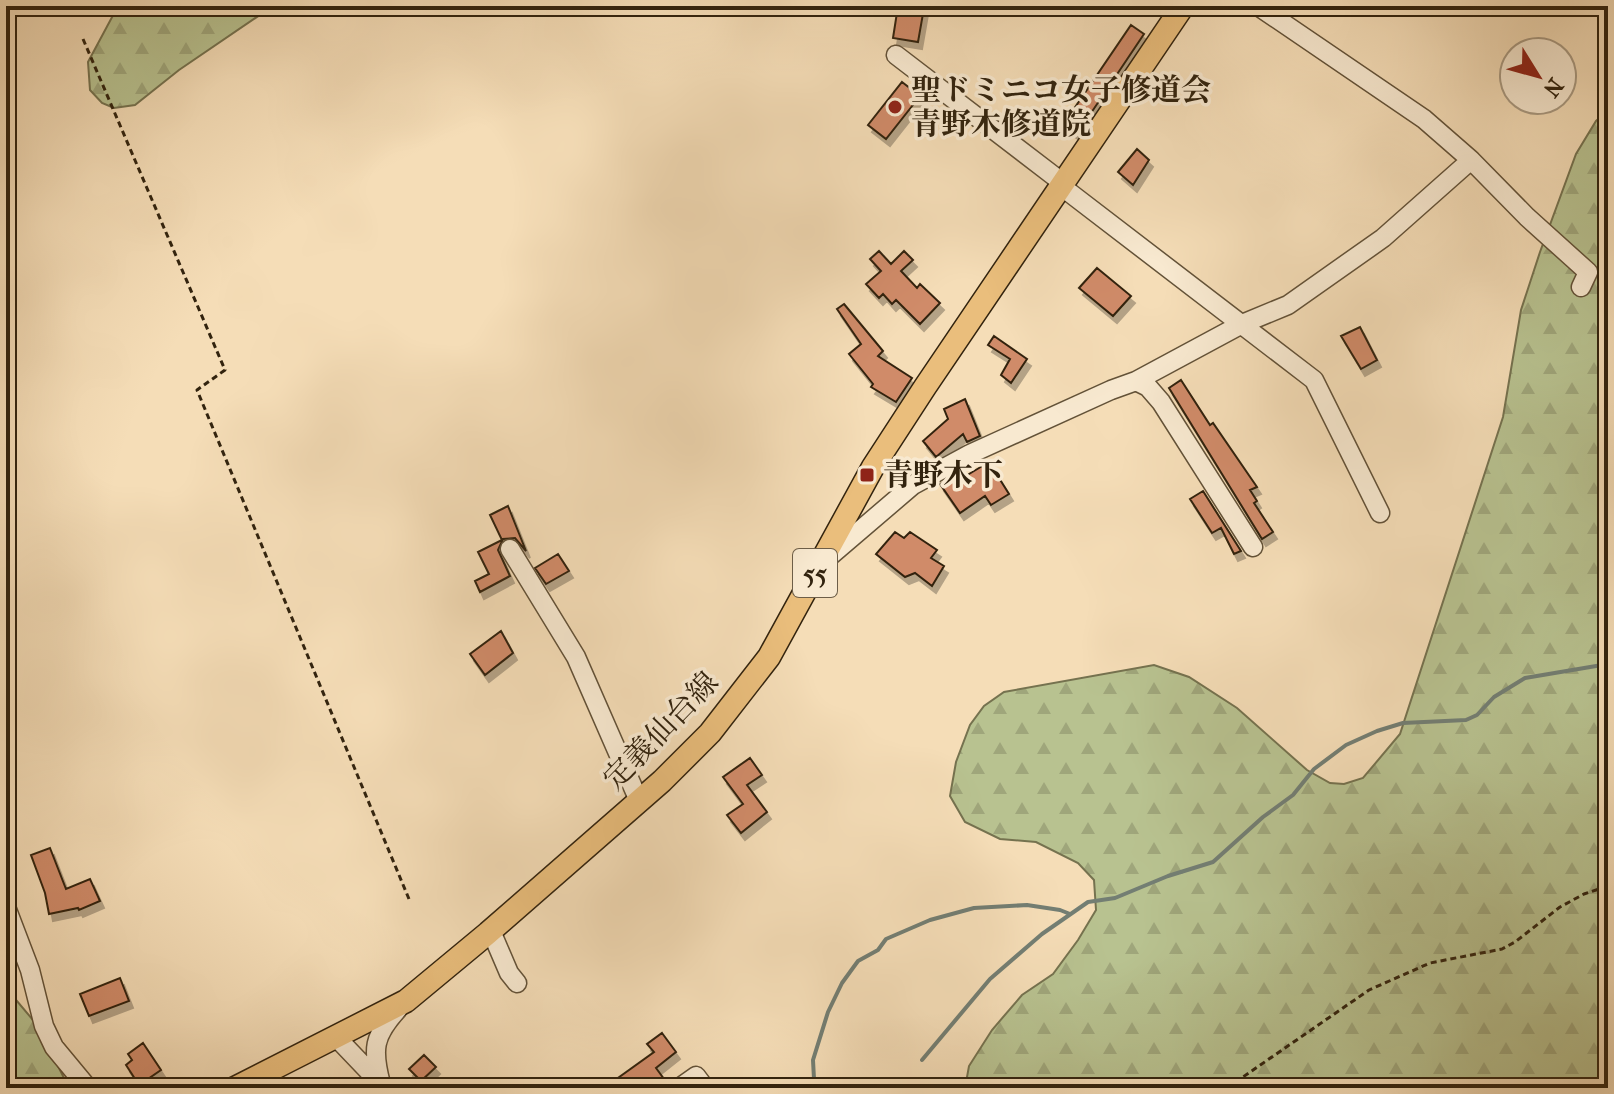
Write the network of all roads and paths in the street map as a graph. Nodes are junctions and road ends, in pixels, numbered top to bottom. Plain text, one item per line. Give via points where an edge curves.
1 (1183, 6) edge
2 (1258, 6) edge
3 (83, 39) dead end
4 (896, 55) dead end
5 (1471, 160) junction
6 (1062, 184) junction
7 (1581, 287) dead end
8 (1242, 324) junction
9 (1136, 381) junction
10 (1380, 513) dead end
11 (1253, 547) dead end
12 (510, 549) dead end
13 (819, 565) junction
14 (639, 801) junction
15 (1608, 886) edge
16 (409, 899) dead end
17 (6, 907) edge
18 (491, 931) junction
19 (517, 983) dead end
20 (406, 1001) junction
21 (337, 1038) junction
22 (383, 1086) edge
23 (88, 1088) edge
24 (235, 1088) edge
25 (679, 1088) edge
26 (705, 1088) edge
27 (1227, 1088) edge

1 - 6 main road, 定義仙台線 / 55
2 - 5 street via 1424,119
3 - 16 path via 225,370 197,390
4 - 6 street
5 - 7 street via 1588,272
5 - 8 street via 1371,246 1288,305
6 - 8 street
6 - 13 main road, 定義仙台線 / 55 via 882,453
8 - 9 street
8 - 10 street via 1314,380
9 - 11 street via 1161,402
9 - 13 street via 970,454 913,485
12 - 14 street via 576,657
13 - 14 main road, 定義仙台線 / 55 via 769,657 735,702
14 - 18 main road, 定義仙台線 / 55
15 - 27 path via 1560,907 1502,949 1430,963 1369,990
17 - 23 street via 44,1026
18 - 19 street
18 - 20 main road, 定義仙台線 / 55
20 - 21 main road, 定義仙台線 / 55
20 - 22 street via 376,1040 375,1061
21 - 22 street
21 - 24 main road, 定義仙台線 / 55
25 - 26 street via 696,1076

